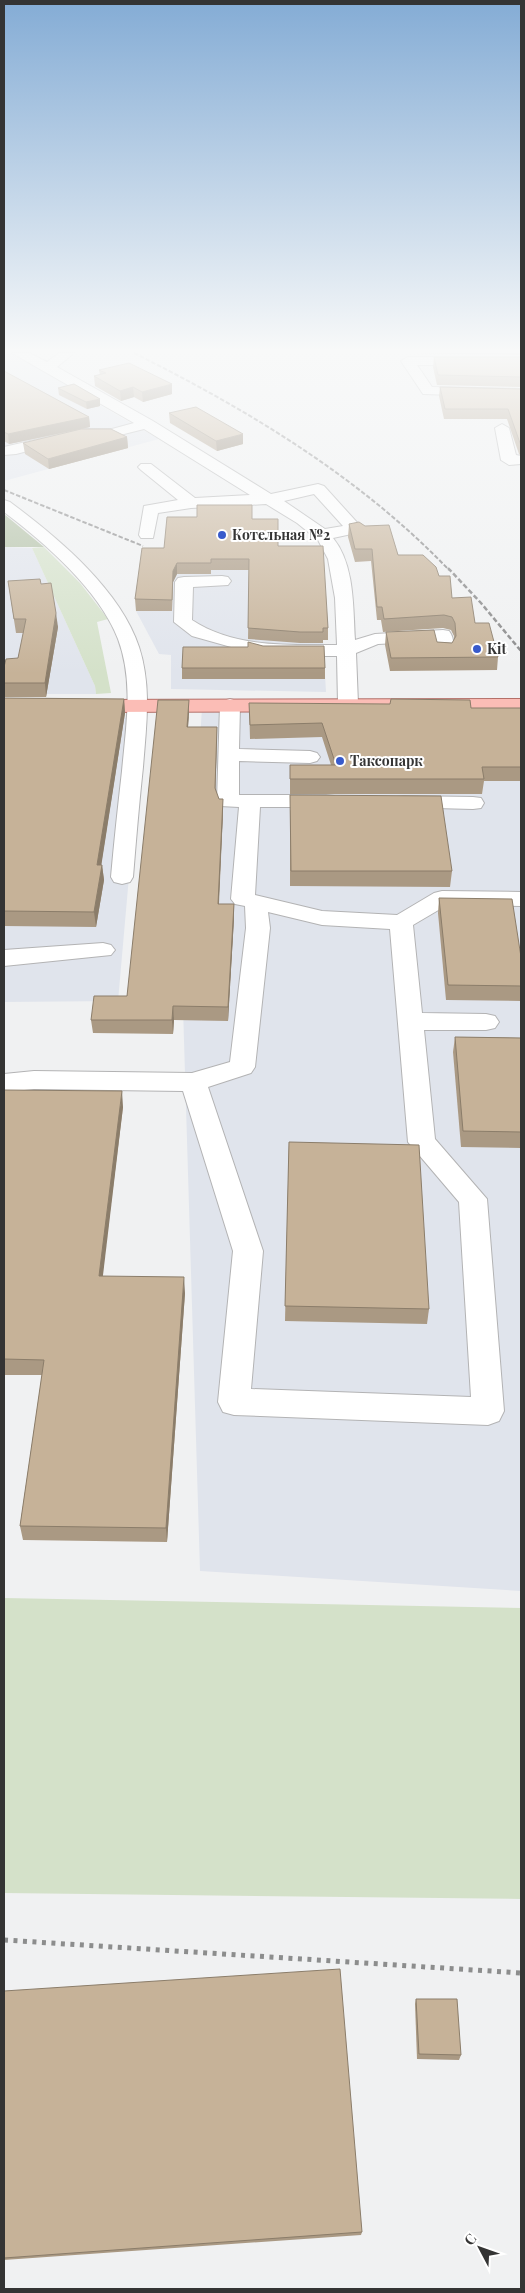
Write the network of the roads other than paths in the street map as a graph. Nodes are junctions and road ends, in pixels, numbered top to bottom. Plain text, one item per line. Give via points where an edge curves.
1 (207, 460) edge
2 (146, 467) dead end
3 (270, 499) junction
4 (191, 504) junction
5 (4, 505) edge
6 (146, 535) dead end
7 (321, 535) junction
8 (222, 581) dead end
9 (436, 619) edge
10 (345, 626) junction
11 (345, 650) junction
12 (444, 650) edge
13 (348, 704) junction
14 (230, 705) junction
15 (521, 705) edge
16 (71, 706) edge
17 (138, 706) junction
18 (230, 755) junction
19 (310, 757) dead end
20 (250, 801) junction
21 (347, 802) edge
22 (386, 802) edge
23 (473, 803) dead end
24 (122, 877) dead end
25 (521, 899) edge
26 (256, 902) junction
27 (401, 922) junction
28 (103, 950) dead end
29 (4, 958) edge
30 (409, 1021) junction
31 (486, 1022) dead end
32 (193, 1082) junction
33 (4, 1083) edge

1 - 3 street
2 - 4 street
3 - 4 street
3 - 7 street
3 - 7 street via 318,489 355,529
4 - 6 street via 150,509
5 - 17 street via 79,572 115,616 133,659
7 - 10 street via 331,547 338,565
8 - 11 street via 184,582 183,622 198,632 263,650
9 - 10 street via 436,624
10 - 11 street
11 - 12 street via 375,639 443,635
11 - 13 street
13 - 14 main road
13 - 15 main road
14 - 17 main road
14 - 18 street
16 - 17 main road
17 - 24 street
18 - 19 street
18 - 20 street via 228,801
20 - 21 street
20 - 26 street via 243,898
22 - 23 street
25 - 27 street via 442,898
26 - 27 street via 322,918
26 - 32 street via 258,928 242,1067
27 - 30 street
28 - 29 street
30 - 31 street
30 - 32 street via 422,1142 473,1199 488,1412 234,1402 248,1251
32 - 33 street via 34,1080

